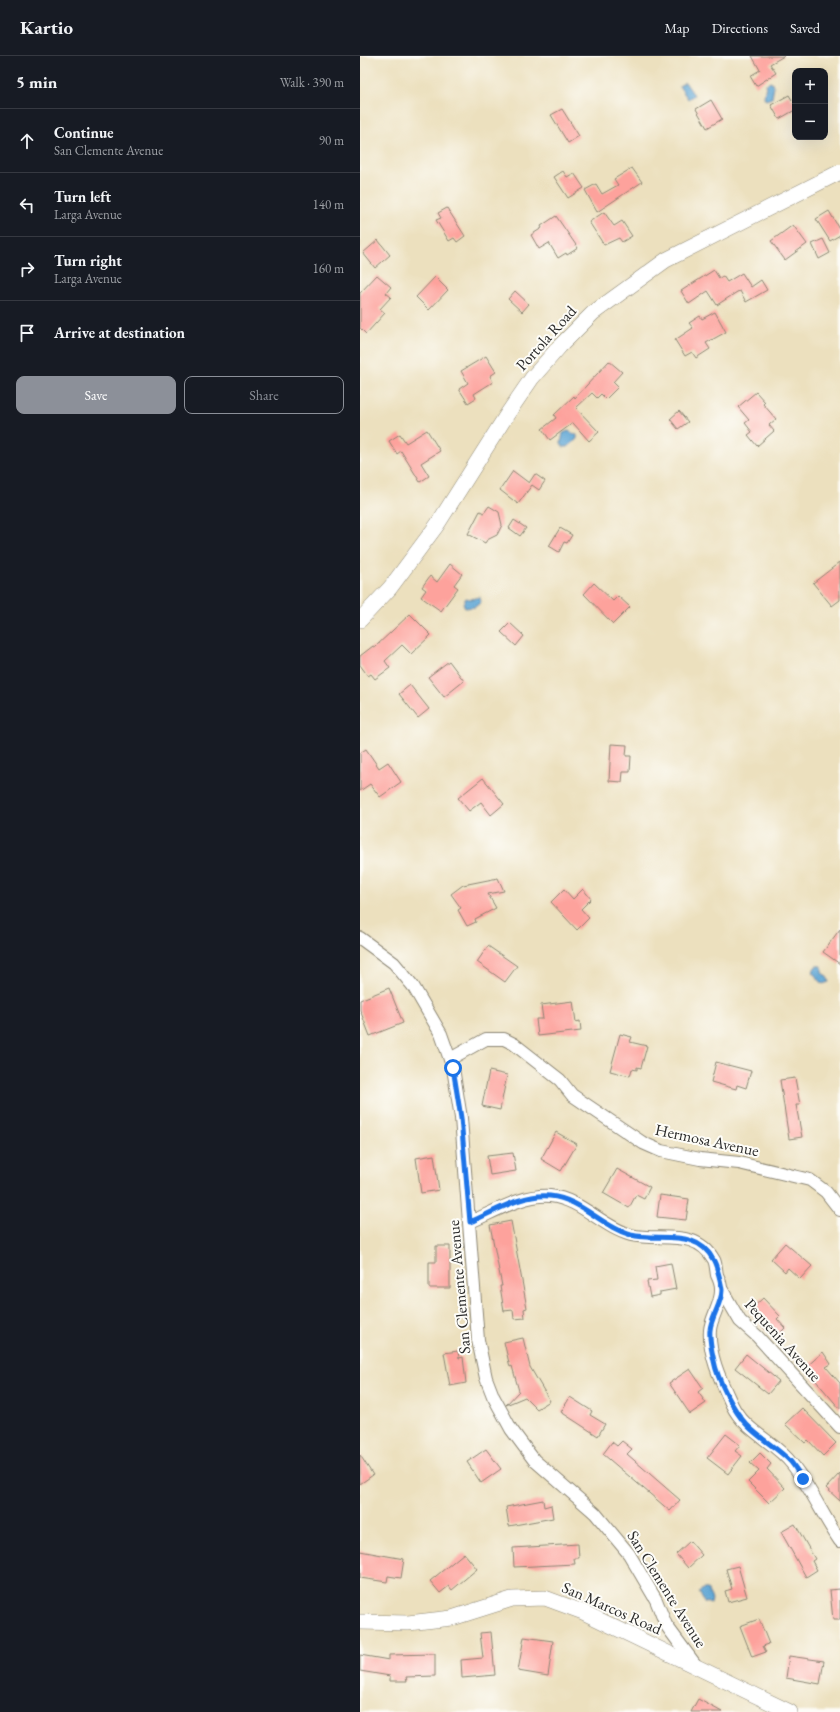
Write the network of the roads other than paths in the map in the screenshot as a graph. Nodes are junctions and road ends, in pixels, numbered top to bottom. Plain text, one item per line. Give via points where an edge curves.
1 (840, 172) edge
2 (360, 620) edge
3 (360, 938) edge
4 (450, 1059) junction
5 (840, 1210) edge
6 (470, 1222) junction
7 (722, 1290) junction
8 (840, 1427) edge
9 (840, 1541) edge
10 (360, 1622) edge
11 (697, 1667) junction
12 (790, 1712) edge

1 - 2 street, Portola Road via 666,260 593,313 532,378 437,525 390,588
3 - 4 street, San Clemente Avenue via 388,958 413,986 441,1034
4 - 5 street, Hermosa Avenue via 486,1039 504,1039 560,1080 572,1095 643,1143 661,1150 739,1163 810,1180 826,1192
4 - 6 street, San Clemente Avenue via 458,1091
6 - 7 street, Pequenia Avenue via 537,1196 562,1199 618,1230 638,1236 678,1236 699,1245 714,1260
6 - 11 street, San Clemente Avenue via 478,1340 486,1378 501,1413 534,1460 613,1532 644,1576 666,1625
7 - 8 street, Pequenia Avenue via 740,1321 757,1336
7 - 9 street via 710,1336 714,1362 733,1407 747,1425 791,1462
10 - 11 street, San Marcos Road via 408,1624 452,1618 512,1598 545,1598 583,1612
11 - 12 street, San Marcos Road

